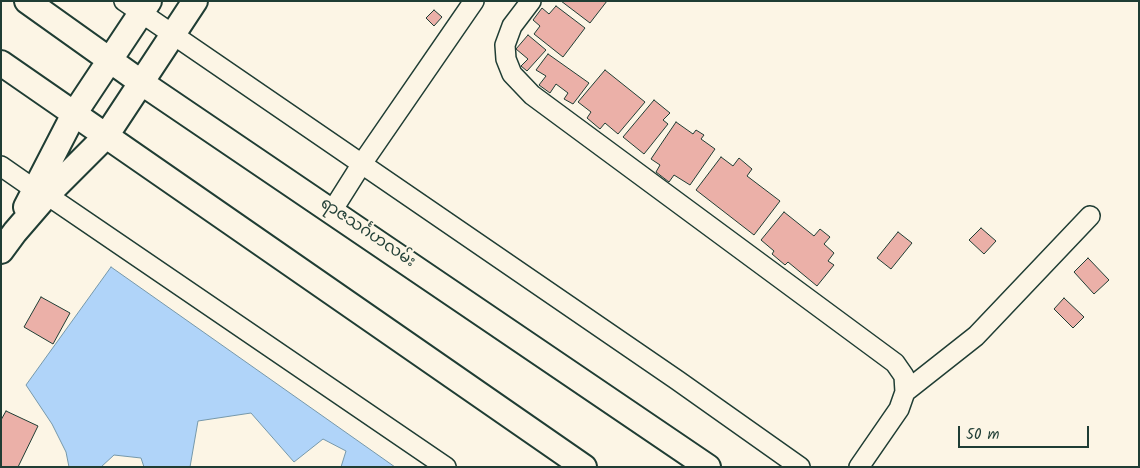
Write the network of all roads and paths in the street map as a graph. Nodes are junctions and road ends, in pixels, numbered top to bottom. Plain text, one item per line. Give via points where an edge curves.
1 (27, 1) edge
2 (196, 1) edge
3 (474, 1) edge
4 (531, 1) edge
5 (138, 5) edge
6 (172, 34) junction
7 (110, 59) junction
8 (1, 63) edge
9 (142, 83) junction
10 (74, 114) junction
11 (106, 136) junction
12 (361, 165) junction
13 (1, 166) edge
14 (41, 192) junction
15 (332, 210) junction
16 (1090, 216) dead end
17 (1, 251) edge
18 (905, 392) junction
19 (446, 467) edge
20 (584, 467) edge
21 (708, 467) edge
22 (800, 467) edge
23 (859, 467) edge

1 - 7 main road, ရာဇသင်္ဂဟလမ်း
2 - 6 main road
3 - 12 street
4 - 18 street via 512,26 505,45 512,74 532,95 895,363 904,376
5 - 6 street
5 - 7 main road
6 - 9 main road
6 - 12 street
7 - 9 main road, ရာဇသင်္ဂဟလမ်း
7 - 10 main road
8 - 10 main road
9 - 11 main road
9 - 15 main road, ရာဇသင်္ဂဟလမ်း
10 - 11 main road
10 - 14 main road
11 - 14 main road
11 - 20 main road
12 - 15 street
12 - 22 street
13 - 14 street
14 - 17 main road
14 - 19 street
15 - 21 main road, ရာဇသင်္ဂဟလမ်း
16 - 18 street via 976,336
18 - 23 street via 899,409

